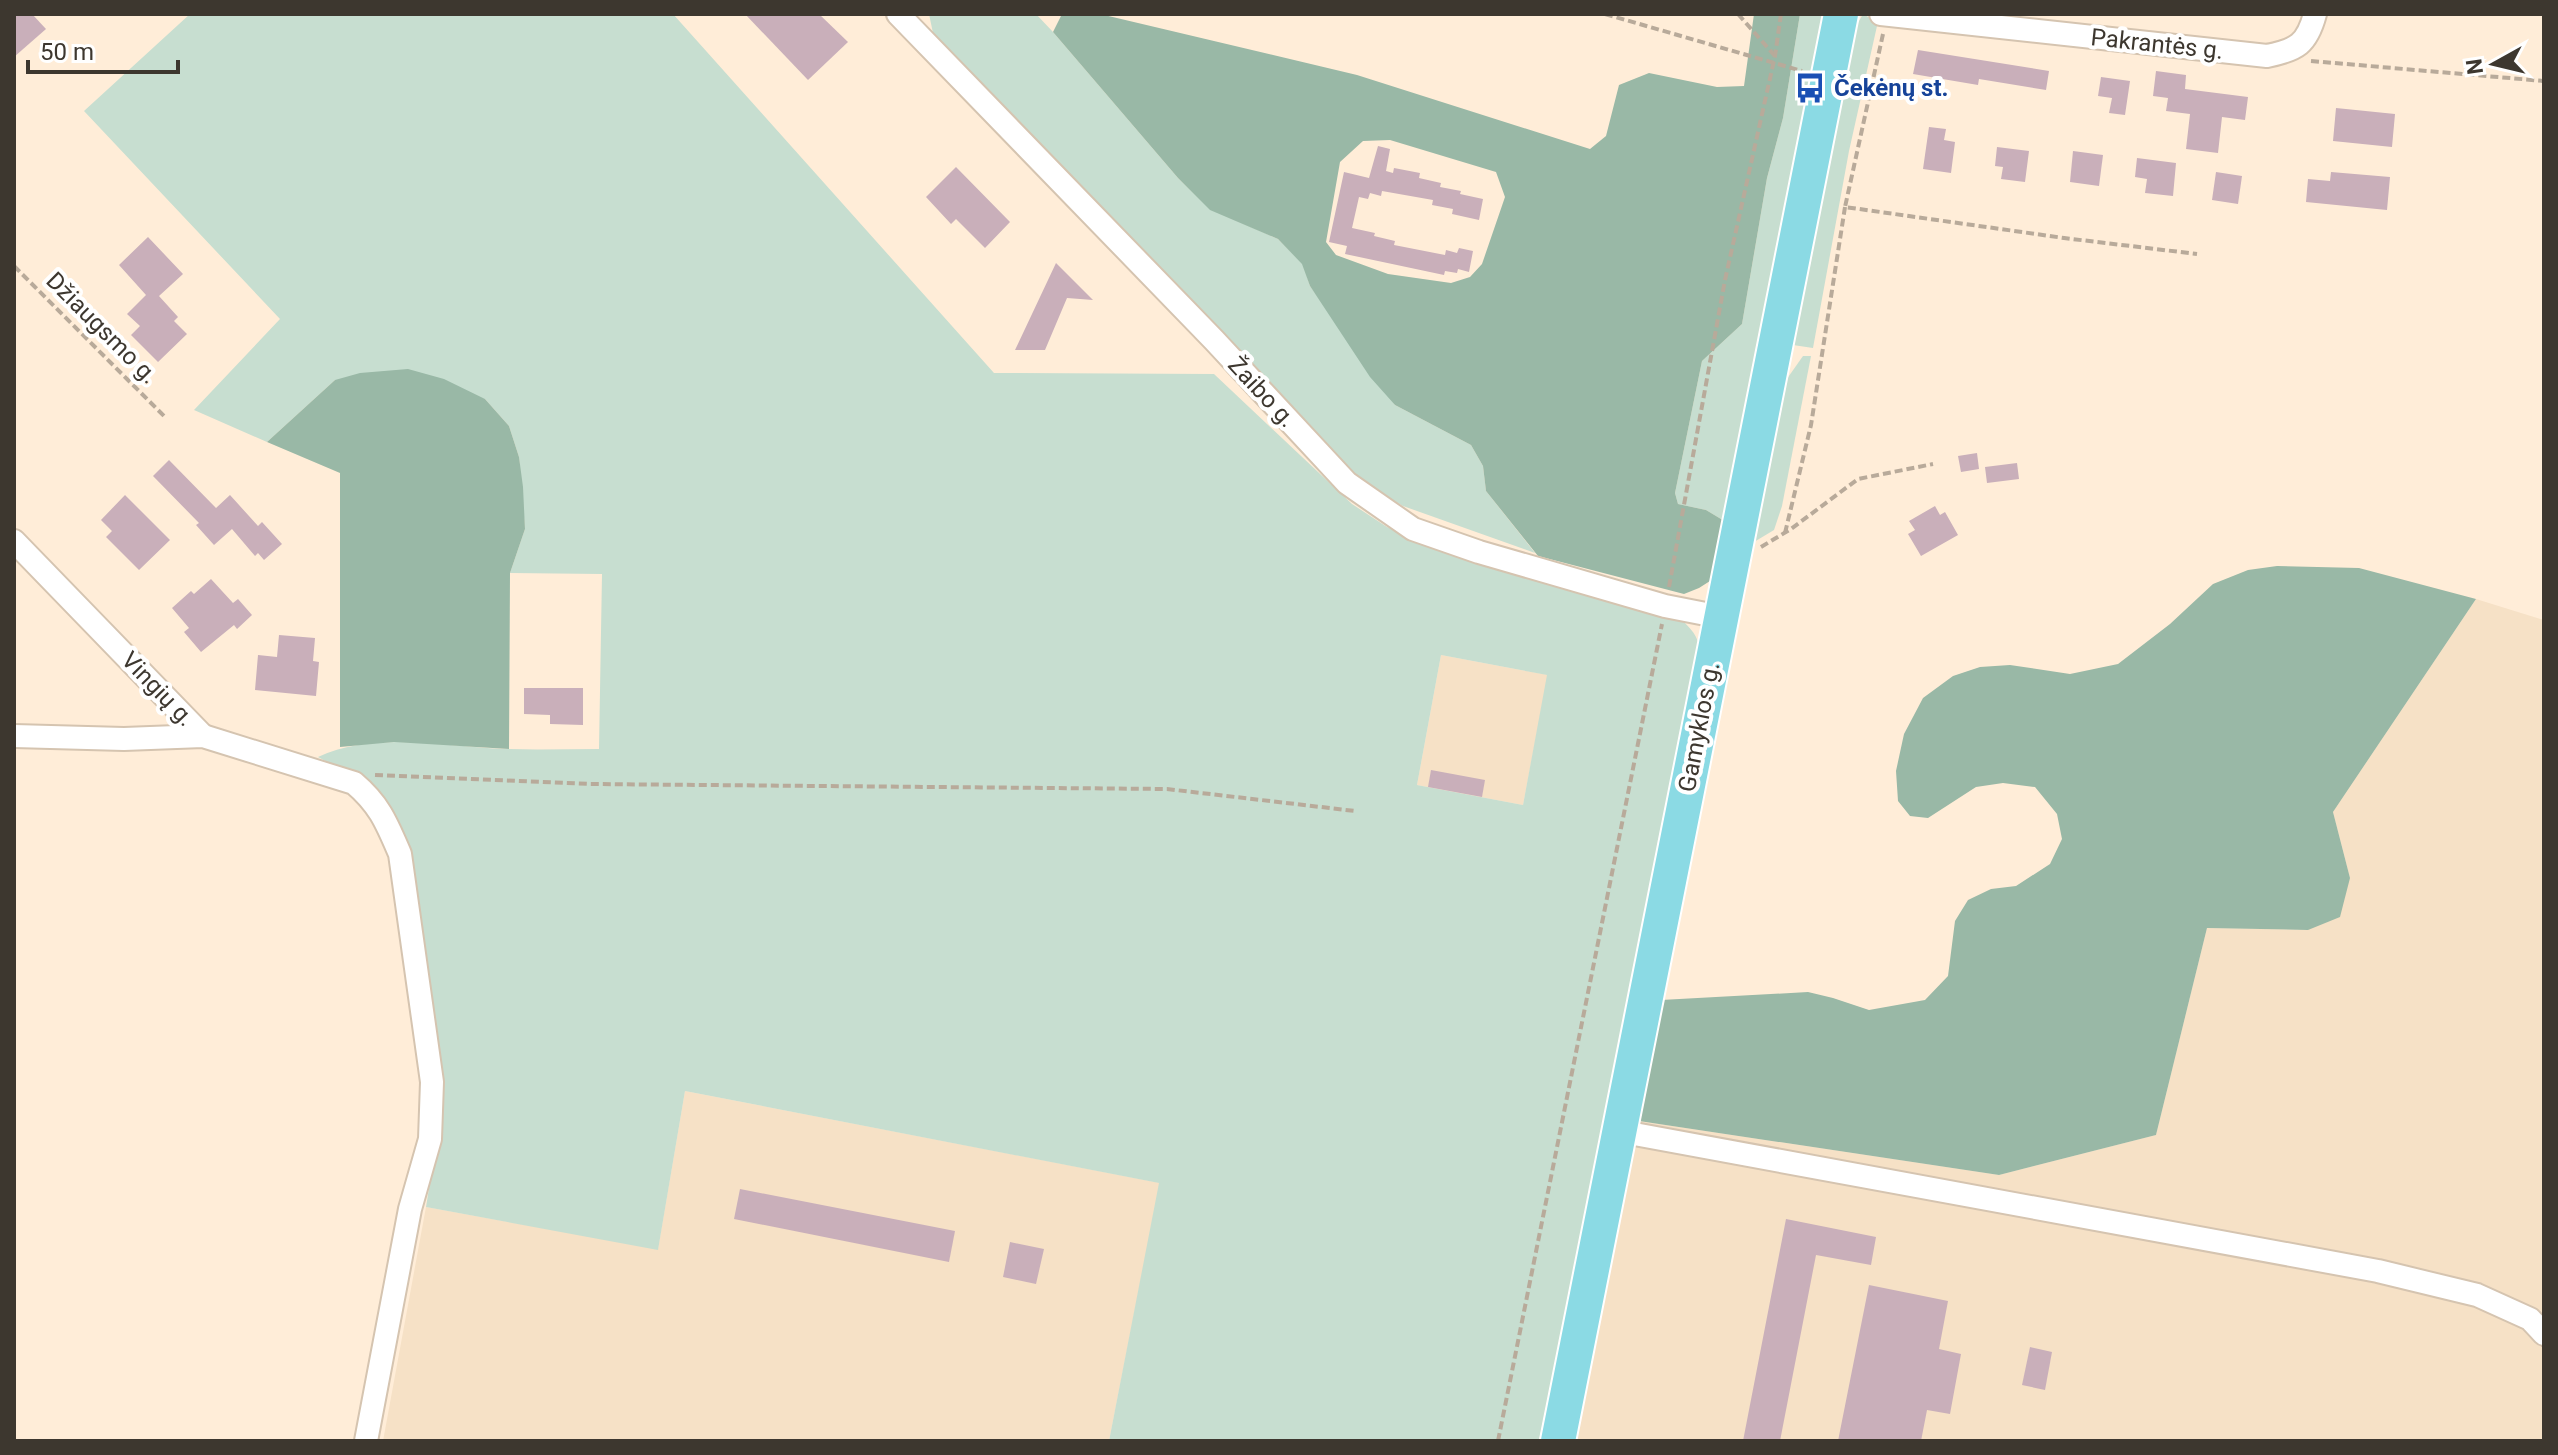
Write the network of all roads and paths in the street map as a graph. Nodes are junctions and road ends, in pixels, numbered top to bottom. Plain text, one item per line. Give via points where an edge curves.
1 (898, 14) edge
2 (1605, 14) edge
3 (1738, 14) edge
4 (1781, 14) edge
5 (1841, 14) edge
6 (2315, 14) edge
7 (1885, 15) edge
8 (2291, 52) junction
9 (1775, 56) junction
10 (1774, 63) junction
11 (1828, 79) junction
12 (2544, 81) edge
13 (1845, 207) junction
14 (2197, 254) dead end
15 (14, 266) edge
16 (164, 416) dead end
17 (1933, 464) dead end
18 (1785, 533) junction
19 (14, 541) edge
20 (1732, 565) junction
21 (1665, 606) junction
22 (1721, 617) junction
23 (14, 736) edge
24 (203, 736) junction
25 (354, 783) junction
26 (1355, 811) dead end
27 (1618, 1131) junction
28 (2544, 1334) edge
29 (366, 1441) edge
30 (1498, 1441) edge
31 (1558, 1441) edge

1 - 21 street, Žaibo g. via 1347,483 1413,529
2 - 10 path
3 - 9 path
4 - 9 path
5 - 11 main road, Gamyklos g.
6 - 8 street via 2306,39
7 - 8 street, Pakrantės g. via 2267,56
7 - 13 path
8 - 12 path via 2310,61
9 - 10 path
10 - 11 path
10 - 21 path via 1725,280
11 - 20 main road, Gamyklos g.
13 - 14 path
13 - 18 path via 1811,425
15 - 16 path, Džiaugsmo g.
17 - 18 path via 1858,479
18 - 20 path
19 - 24 street, Vingių g.
20 - 22 main road, Gamyklos g.
21 - 22 street, Žaibo g.
21 - 30 path
22 - 27 main road, Gamyklos g.
23 - 24 street, Vingių g.
24 - 25 street
25 - 26 path via 368,775 408,775 590,784 1167,789
25 - 29 street via 373,799 400,854 432,1082 430,1139 410,1209
27 - 28 street via 2378,1271 2477,1295 2530,1319
27 - 31 main road, Gamyklos g.

